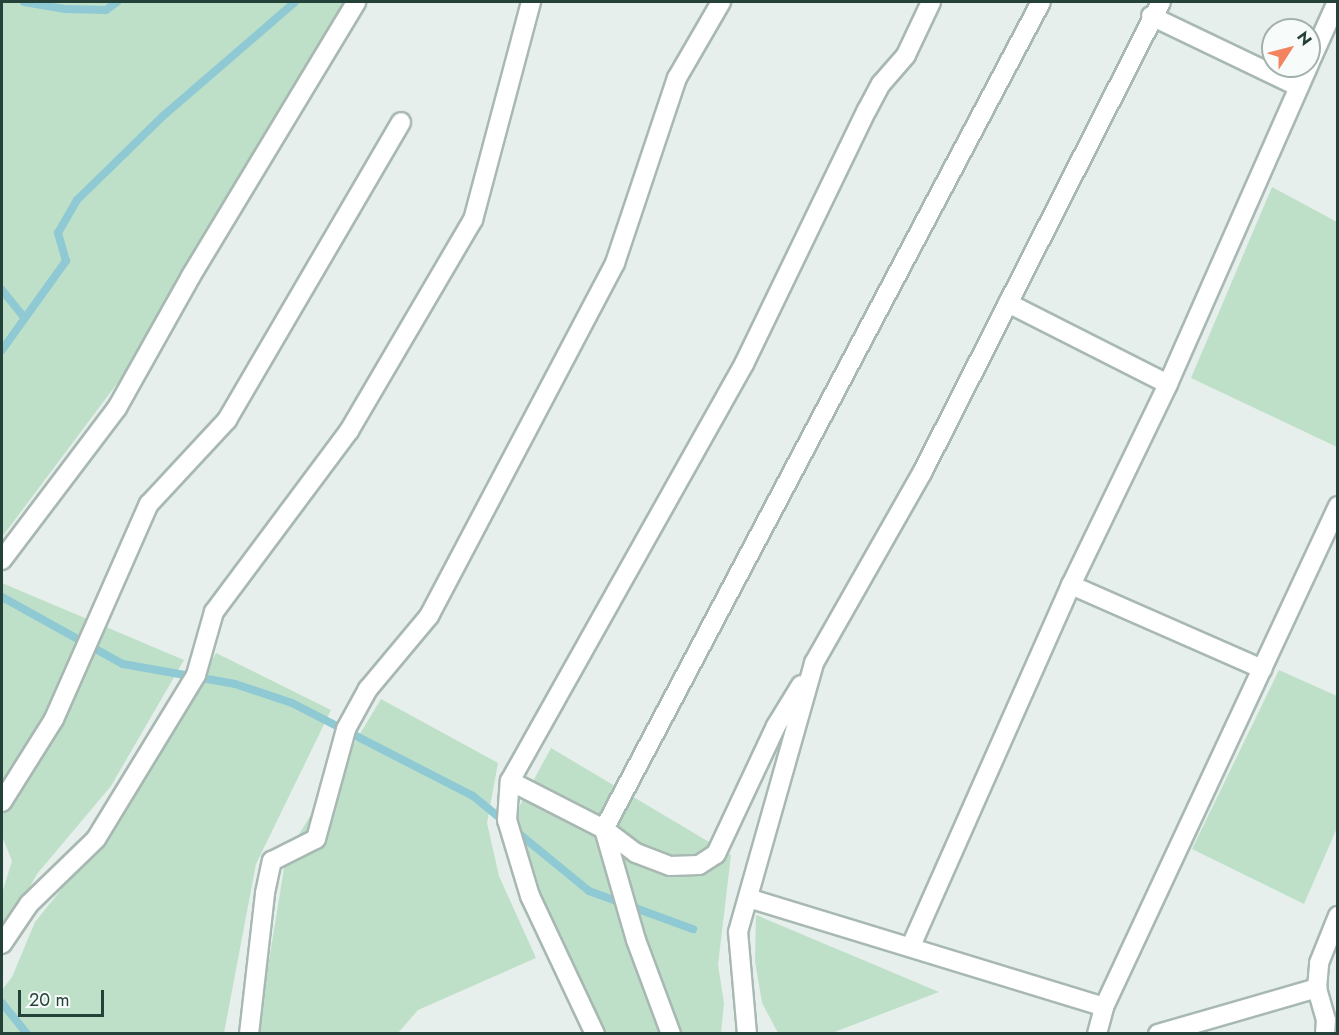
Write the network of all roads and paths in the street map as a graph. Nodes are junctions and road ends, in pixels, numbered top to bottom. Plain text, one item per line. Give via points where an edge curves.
1 (356, 2) edge
2 (531, 2) edge
3 (721, 2) edge
4 (931, 2) edge
5 (1041, 2) edge
6 (1336, 2) edge
7 (1156, 9) edge
8 (1321, 37) edge
9 (1303, 78) edge
10 (1299, 87) junction
11 (401, 122) dead end
12 (1008, 303) junction
13 (1168, 384) junction
14 (1338, 506) edge
15 (2, 560) edge
16 (1071, 585) junction
17 (814, 663) junction
18 (1262, 669) junction
19 (510, 782) junction
20 (2, 802) edge
21 (604, 829) junction
22 (748, 898) junction
23 (1338, 916) edge
24 (2, 944) edge
25 (911, 946) junction
26 (1317, 988) junction
27 (1104, 1007) junction
28 (1329, 1026) edge
29 (249, 1034) edge
30 (596, 1034) edge
31 (672, 1034) edge
32 (747, 1034) edge
33 (1097, 1034) edge
34 (1158, 1034) edge

1 - 15 street via 197,265 117,408
2 - 24 street via 473,220 349,431 214,612 196,675 96,839 29,904
3 - 29 street via 676,78 615,263 429,616 368,689 346,729 316,839 272,861
4 - 19 street via 906,55 881,84 867,110 744,364
5 - 21 street
6 - 8 street
7 - 10 street
7 - 12 street
9 - 10 street
10 - 13 street
11 - 20 street via 227,420 149,504 54,719
12 - 13 street
12 - 17 street via 922,473
13 - 16 street
14 - 18 street
16 - 18 street
16 - 25 street
17 - 21 street via 776,726 716,854 699,865 670,866 636,854
17 - 22 street
18 - 27 street
19 - 21 street
19 - 30 street via 507,820 530,896
21 - 31 street via 636,940
22 - 25 street
22 - 32 street via 738,932
23 - 26 street via 1319,963
25 - 27 street
26 - 28 street
26 - 34 street
27 - 33 street

